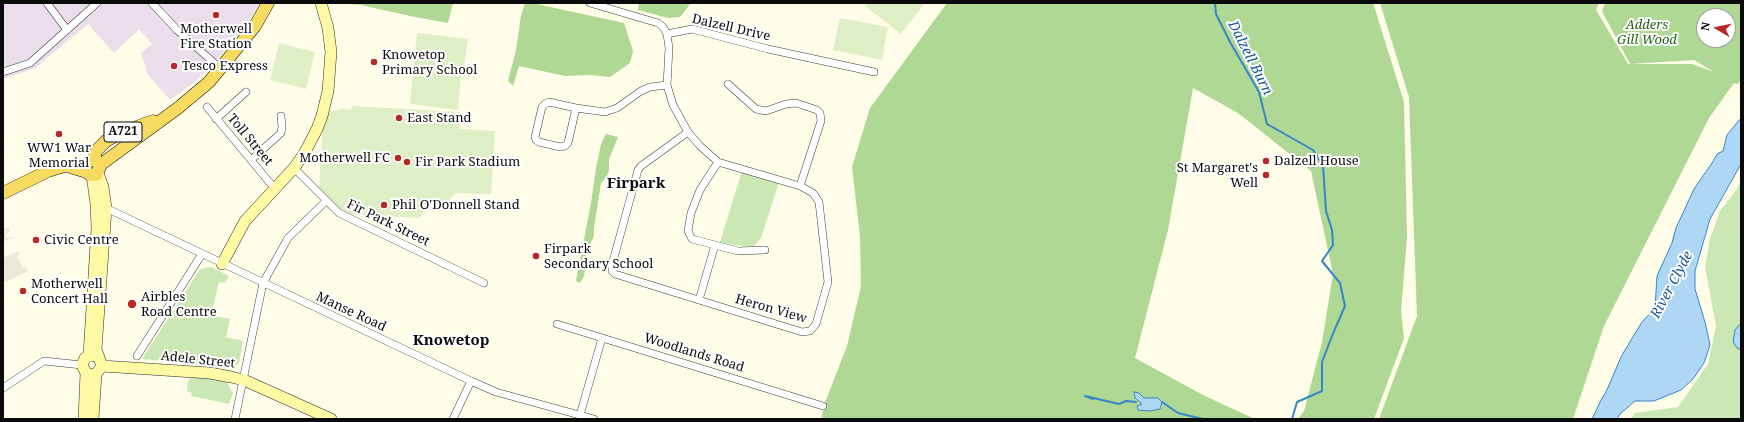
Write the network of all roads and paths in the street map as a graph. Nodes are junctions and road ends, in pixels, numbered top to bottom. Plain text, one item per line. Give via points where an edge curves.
1 (47, 3) edge
2 (97, 3) edge
3 (152, 3) edge
4 (268, 3) edge
5 (321, 3) edge
6 (590, 3) edge
7 (603, 4) edge
8 (67, 30) junction
9 (666, 34) junction
10 (221, 69) junction
11 (3, 72) edge
12 (874, 72) dead end
13 (728, 84) dead end
14 (667, 85) junction
15 (246, 92) dead end
16 (207, 107) dead end
17 (576, 108) junction
18 (281, 116) dead end
19 (164, 117) junction
20 (216, 119) junction
21 (688, 132) junction
22 (251, 160) junction
23 (718, 162) junction
24 (93, 168) junction
25 (294, 168) junction
26 (800, 186) junction
27 (275, 189) junction
28 (3, 193) edge
29 (326, 201) junction
30 (106, 208) junction
31 (716, 245) junction
32 (765, 250) dead end
33 (202, 254) junction
34 (222, 264) junction
35 (264, 283) junction
36 (484, 283) dead end
37 (699, 300) junction
38 (556, 324) dead end
39 (602, 338) junction
40 (137, 356) dead end
41 (92, 365) junction
42 (244, 380) junction
43 (471, 381) junction
44 (3, 388) edge
45 (823, 406) dead end
46 (580, 415) junction
47 (84, 419) edge
48 (93, 419) edge
49 (235, 419) edge
50 (331, 419) edge
51 (453, 419) edge
52 (594, 419) edge

1 - 8 street
2 - 8 street
3 - 10 street via 177,30
4 - 10 main road, A721 via 255,26
5 - 25 street via 330,40 328,91 317,129
6 - 7 street
7 - 9 street via 658,23
8 - 11 street via 30,63
9 - 12 street, Dalzell Drive via 692,28
9 - 14 street, Heron View via 669,48
10 - 19 main road, A721 via 196,94
13 - 26 street via 756,108 766,111 796,103 820,113 821,121
14 - 17 street via 646,89 617,108 605,112
14 - 21 street, Heron View via 673,105
15 - 20 street
16 - 20 street, Toll Street
17 - 17 street via 568,143 565,146 536,140 542,107 545,104 549,102
18 - 22 street via 281,133
19 - 24 main road, A721 via 107,161
19 - 24 main road, A721 via 120,133 106,141 96,151
20 - 22 street, Toll Street
21 - 23 street, Heron View
21 - 37 street, Heron View via 638,170 612,271
22 - 27 street, Toll Street
23 - 26 street, Heron View
23 - 31 street via 700,190 691,213 688,231 692,239
24 - 28 main road via 64,166
24 - 30 street via 103,187
24 - 41 street via 97,228
25 - 27 street
25 - 29 street, Fir Park Street
26 - 37 street, Heron View via 813,193 821,209 828,282 814,329 807,333 802,332
27 - 34 street via 245,221
29 - 35 street via 288,238
29 - 36 street, Fir Park Street via 334,210 348,218
30 - 33 street, Manse Road
30 - 41 street via 96,349
31 - 32 street via 738,251
31 - 37 street
33 - 34 street, Manse Road
33 - 40 street
34 - 35 street, Manse Road
35 - 42 street
35 - 43 street, Manse Road
38 - 39 street, Woodlands Road
39 - 45 street, Woodlands Road
39 - 46 street
41 - 42 street, Adele Street via 210,373
41 - 44 street via 44,361
41 - 47 street
41 - 48 street
42 - 49 street
42 - 50 street, Adele Street
43 - 46 street, Manse Road via 496,392
43 - 51 street
46 - 52 street, Manse Road

